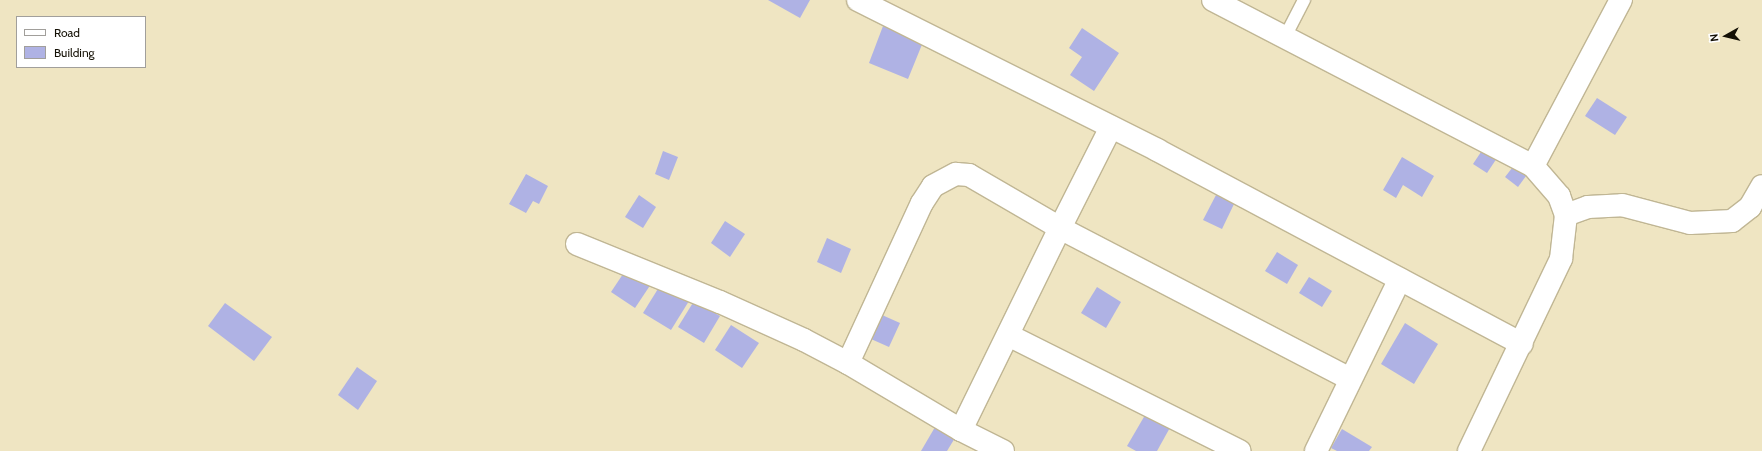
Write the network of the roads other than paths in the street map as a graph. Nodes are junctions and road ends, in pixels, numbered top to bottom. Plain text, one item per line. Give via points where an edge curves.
1 (858, 0) edge
2 (1213, 0) edge
3 (1304, 0) edge
4 (1621, 0) edge
5 (1285, 37) junction
6 (1110, 127) junction
7 (1533, 166) junction
8 (1762, 186) edge
9 (1566, 215) junction
10 (1060, 228) junction
11 (577, 244) dead end
12 (1400, 279) junction
13 (1008, 335) junction
14 (1522, 344) junction
15 (848, 363) junction
16 (1350, 379) junction
17 (961, 430) junction
18 (1003, 451) edge
19 (1240, 451) edge
20 (1316, 451) edge
21 (1469, 451) edge

1 - 6 street
2 - 5 street
3 - 5 lane
4 - 7 street
5 - 7 street
6 - 10 street
6 - 12 street
7 - 9 street via 1558,196
8 - 9 street via 1750,208 1732,221 1690,223 1622,205 1588,207
9 - 14 street via 1561,259
10 - 13 street
10 - 15 street via 969,176 956,174 933,186 922,203
10 - 16 street
11 - 15 street via 720,302
12 - 14 street
12 - 16 street
13 - 17 street
13 - 19 street
14 - 21 street
15 - 17 street
16 - 20 street
17 - 18 street

